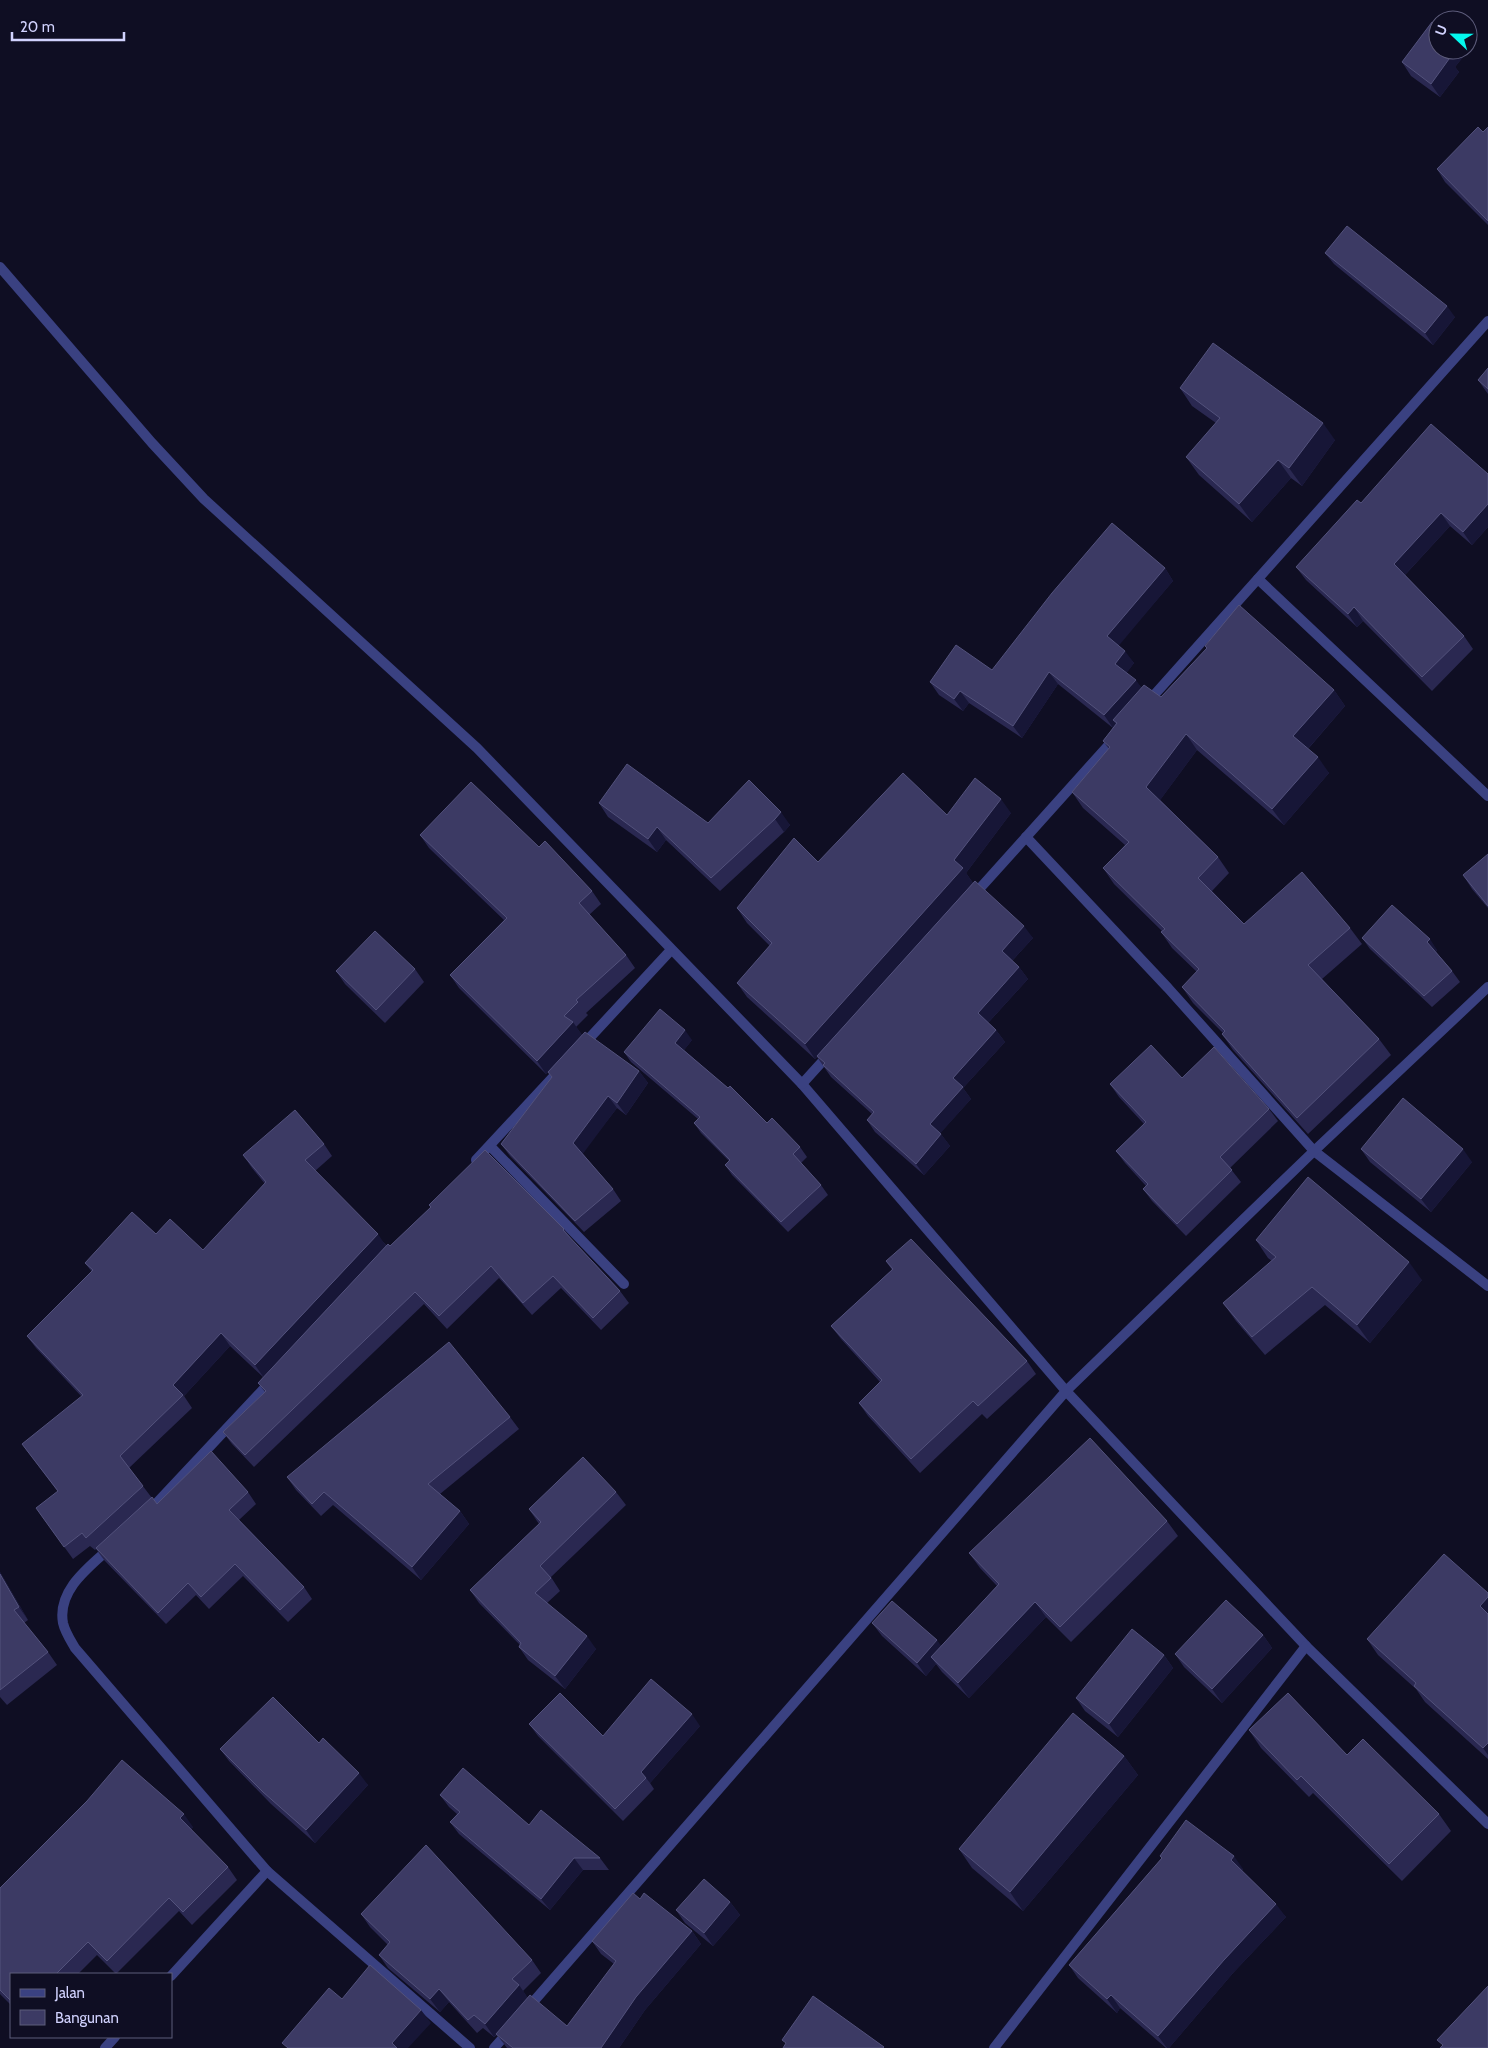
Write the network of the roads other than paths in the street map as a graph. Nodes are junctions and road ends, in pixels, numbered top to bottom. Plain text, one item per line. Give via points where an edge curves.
1 (0, 266) edge
2 (1488, 321) edge
3 (1258, 579) junction
4 (1139, 712) edge
5 (1125, 726) edge
6 (1488, 796) edge
7 (1026, 837) junction
8 (967, 902) edge
9 (670, 950) junction
10 (1488, 987) edge
11 (835, 1048) edge
12 (577, 1052) edge
13 (563, 1066) edge
14 (802, 1084) junction
15 (490, 1146) junction
16 (1314, 1151) junction
17 (470, 1168) edge
18 (624, 1284) dead end
19 (1488, 1286) edge
20 (281, 1370) edge
21 (1066, 1391) junction
22 (146, 1513) edge
23 (119, 1539) edge
24 (1306, 1646) junction
25 (1488, 1824) edge
26 (267, 1871) junction
27 (172, 1975) edge
28 (115, 2038) edge
29 (105, 2048) edge
30 (470, 2048) edge
31 (494, 2048) edge
32 (994, 2048) edge

1 - 9 street via 152,443 204,498 477,748
2 - 3 street
3 - 4 street
3 - 6 street
5 - 7 street
7 - 8 street
7 - 16 street via 1168,988
9 - 12 street
9 - 14 street
10 - 16 street
11 - 14 street
13 - 15 street
14 - 21 street
15 - 17 street
15 - 18 street
16 - 19 street
16 - 21 street
20 - 22 street
21 - 24 street
21 - 31 street
23 - 26 street via 77,1578 62,1605 63,1624 75,1648
24 - 25 street
24 - 32 street
26 - 27 street
26 - 30 street
28 - 29 street

